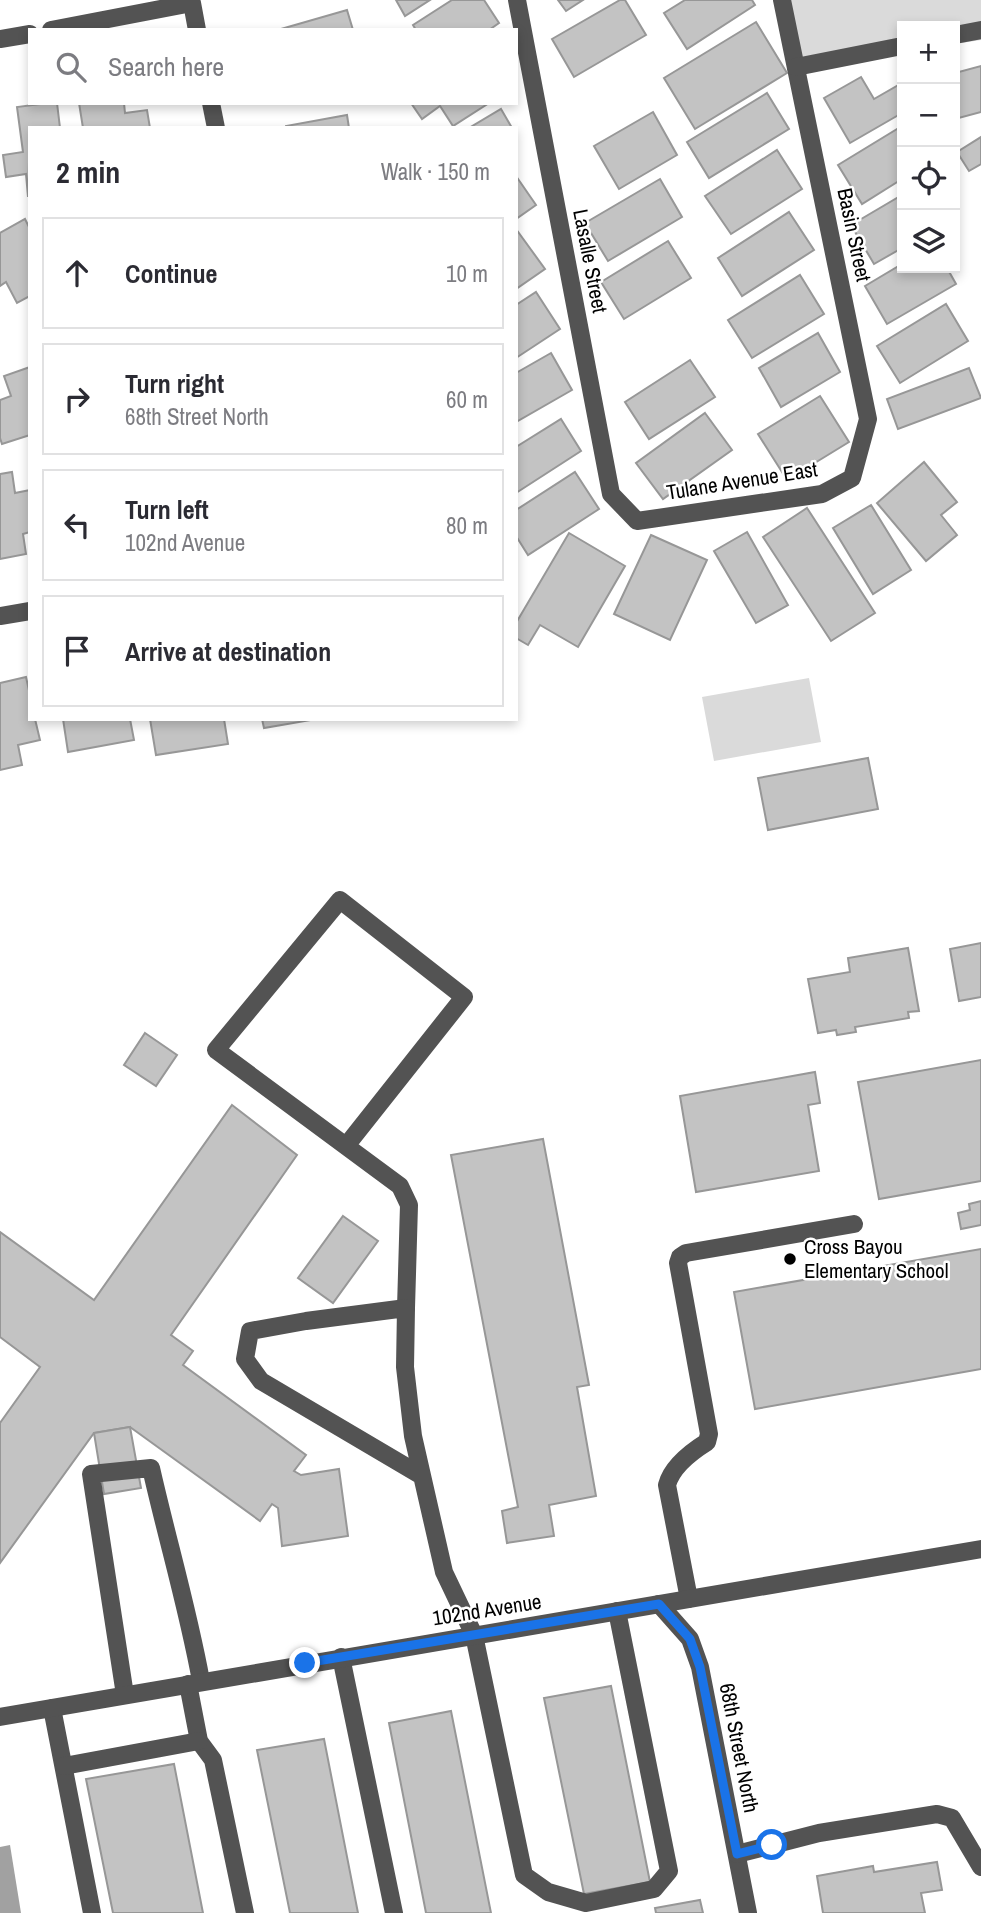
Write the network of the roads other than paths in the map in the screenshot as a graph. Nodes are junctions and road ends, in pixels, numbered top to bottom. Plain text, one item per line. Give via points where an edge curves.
1 (517, 0) edge
2 (782, 0) edge
3 (62, 28) edge
4 (197, 28) edge
5 (981, 30) edge
6 (28, 34) edge
7 (960, 34) edge
8 (0, 39) edge
9 (897, 47) edge
10 (796, 67) junction
11 (211, 105) edge
12 (216, 126) edge
13 (852, 478) joint
14 (637, 521) joint
15 (28, 611) edge
16 (0, 616) edge
17 (346, 1146) junction
18 (854, 1224) dead end
19 (406, 1308) junction
20 (422, 1476) junction
21 (981, 1549) edge
22 (690, 1599) junction
23 (659, 1604) junction
24 (617, 1611) junction
25 (474, 1635) junction
26 (341, 1657) junction
27 (195, 1683) junction
28 (125, 1695) junction
29 (52, 1708) junction
30 (0, 1717) edge
31 (199, 1741) junction
32 (64, 1766) junction
33 (737, 1854) junction
34 (981, 1867) edge
35 (92, 1913) edge
36 (245, 1913) edge
37 (394, 1913) edge
38 (748, 1913) edge

1 - 14 street, Lasalle Street via 611,494
2 - 10 street, Basin Street
3 - 4 street via 192,4
5 - 7 street
6 - 8 street
9 - 10 street
10 - 13 street, Basin Street via 869,419
11 - 12 street
13 - 14 street, Tulane Avenue East via 821,495
15 - 16 street
17 - 17 street via 216,1050 340,900 464,997
17 - 19 street via 400,1186 409,1205
18 - 22 street via 680,1257 709,1434 707,1442 670,1475 667,1485
19 - 20 street via 405,1367
19 - 20 street via 250,1331 245,1359 261,1381
20 - 25 street via 444,1572
21 - 22 street, 102nd Avenue
22 - 23 street, 102nd Avenue
23 - 24 street, 102nd Avenue
23 - 33 street, 68th Street North via 690,1639 700,1667
24 - 25 street, 102nd Avenue
24 - 25 street via 669,1871 654,1889 586,1903 548,1892 524,1875
25 - 26 street, 102nd Avenue
26 - 27 street, 102nd Avenue
26 - 37 street
27 - 28 street, 102nd Avenue
27 - 28 street via 191,1623 151,1468 91,1474
27 - 31 street
28 - 29 street, 102nd Avenue
29 - 30 street, 102nd Avenue
29 - 32 street
31 - 32 street
31 - 36 street via 214,1759
32 - 35 street
33 - 34 street via 820,1833 937,1814 953,1818
33 - 38 street, 68th Street North

